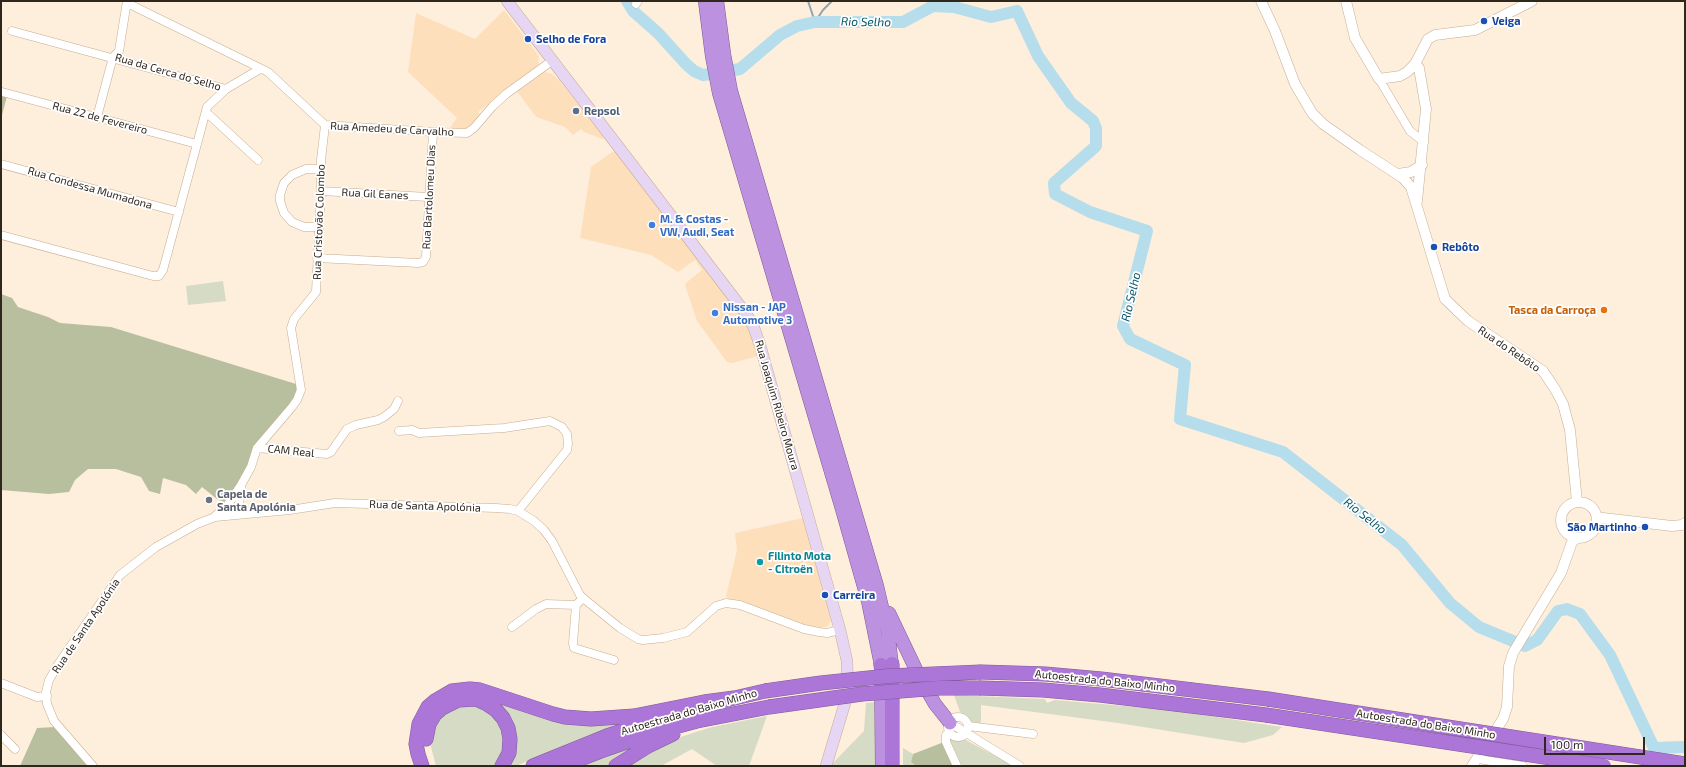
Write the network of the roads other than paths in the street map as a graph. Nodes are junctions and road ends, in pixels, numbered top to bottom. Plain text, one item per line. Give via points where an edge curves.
1 (507, 1) edge
2 (705, 1) edge
3 (717, 1) edge
4 (1261, 1) edge
5 (1346, 1) edge
6 (1532, 1) edge
7 (127, 2) edge
8 (12, 31) dead end
9 (718, 55) junction
10 (113, 57) junction
11 (553, 60) junction
12 (1415, 64) junction
13 (260, 69) junction
14 (1379, 79) junction
15 (226, 89) junction
16 (2, 92) edge
17 (725, 92) junction
18 (206, 112) junction
19 (97, 117) junction
20 (325, 125) junction
21 (433, 132) junction
22 (1424, 142) junction
23 (197, 144) junction
24 (258, 160) dead end
25 (1, 164) edge
26 (1422, 165) junction
27 (321, 169) junction
28 (1398, 174) junction
29 (1411, 187) junction
30 (321, 191) junction
31 (428, 197) junction
32 (1417, 206) junction
33 (179, 212) junction
34 (318, 227) junction
35 (1, 235) edge
36 (317, 258) junction
37 (398, 401) dead end
38 (399, 431) dead end
39 (257, 448) junction
40 (240, 487) junction
41 (1578, 502) junction
42 (518, 511) junction
43 (244, 514) junction
44 (232, 515) junction
45 (215, 517) junction
46 (1597, 519) junction
47 (1685, 523) edge
48 (1577, 538) junction
49 (877, 586) junction
50 (583, 598) junction
51 (576, 606) junction
52 (512, 626) dead end
53 (839, 627) junction
54 (614, 660) dead end
55 (887, 664) junction
56 (1, 683) edge
57 (46, 696) junction
58 (734, 698) junction
59 (750, 710) junction
60 (950, 728) junction
61 (967, 730) junction
62 (1033, 734) dead end
63 (1, 735) edge
64 (15, 749) dead end
65 (1475, 763) edge
66 (1685, 764) edge
67 (94, 766) edge
68 (422, 766) edge
69 (432, 766) edge
70 (502, 766) edge
71 (533, 766) edge
72 (562, 766) edge
73 (616, 766) edge
74 (826, 766) edge
75 (882, 766) edge
76 (886, 766) edge
77 (892, 766) edge
78 (896, 766) edge
79 (957, 766) edge
80 (1020, 766) edge
81 (1523, 766) edge
82 (1604, 766) edge

1 - 11 main road, Rua Joaquim Ribeiro Moura
2 - 9 highway
3 - 9 highway
4 - 28 street, Rua do Rebôto via 1295,84 1312,113 1323,124
5 - 14 street via 1357,42
6 - 12 street via 1475,30 1435,35 1428,39
7 - 10 street via 119,51
7 - 13 street
8 - 10 street, Rua da Cerca do Selho
9 - 17 highway
10 - 15 street, Rua da Cerca do Selho
10 - 19 street
11 - 21 street, Rua Amedeu de Carvalho via 506,94 467,133
11 - 53 main road, Rua Joaquim Ribeiro Moura via 747,314 762,353
12 - 14 street via 1400,76
12 - 22 street, Rua do Rebôto via 1419,68 1426,109
13 - 15 street, Rua da Cerca do Selho
13 - 20 street via 268,72
14 - 22 street via 1410,130
15 - 18 street
16 - 19 street, Rua 22 de Fevereiro
17 - 49 highway
17 - 55 highway via 855,550 871,615
18 - 23 street
18 - 24 street
19 - 23 street, Rua 22 de Fevereiro
20 - 21 street, Rua Amedeu de Carvalho
20 - 27 street, Rua Cristovão Colombo
21 - 31 street, Rua Bartolomeu Dias
22 - 26 street, Rua do Rebôto
23 - 33 street
25 - 33 street, Rua Condessa Mumadona
26 - 28 street via 1411,172
26 - 29 street, Rua do Rebôto via 1417,181
26 - 32 street, Rua do Rebôto
27 - 30 street, Rua Cristovão Colombo
27 - 34 street via 306,169 292,175 284,184 280,195 284,213 292,222 304,227
28 - 29 street, Rua do Rebôto
29 - 32 street, Rua do Rebôto
30 - 31 street, Rua Gil Eanes
30 - 34 street, Rua Cristovão Colombo
31 - 36 street, Rua Bartolomeu Dias via 426,257 423,262
32 - 41 street, Rua do Rebôto via 1445,299 1468,322 1543,371 1555,389 1563,404 1570,430
33 - 35 street via 163,270 159,276
34 - 36 street, Rua Cristovão Colombo
36 - 39 street, Rua Cristovão Colombo via 316,292 294,319 291,328 300,390 297,400
37 - 39 street, CAM Real via 394,409 384,417 347,429 327,454
38 - 42 street via 412,430 419,433 504,428 550,421 562,428 567,434 567,450
39 - 40 street, Rua Cristovão Colombo via 251,467
40 - 43 street, Rua Cristovão Colombo via 239,505
40 - 44 street, Rua Cristovão Colombo via 230,510
40 - 45 street, Rua Cristovão Colombo via 227,506
41 - 46 street via 1588,505
41 - 48 street via 1568,506 1561,520 1568,534
42 - 43 street, Rua de Santa Apolónia via 496,508 335,504
42 - 50 street, Rua de Santa Apolónia via 544,530
43 - 44 street, Rua de Santa Apolónia
44 - 45 street, Rua de Santa Apolónia
45 - 57 street, Rua de Santa Apolónia via 186,529 156,547 120,575 59,663 49,680
46 - 47 street via 1672,526
46 - 48 street via 1589,535
48 - 65 street via 1572,542 1561,573 1512,653 1507,707 1503,719
49 - 55 highway via 888,633
49 - 60 highway via 921,680
50 - 51 street
50 - 53 street, Rua de Santa Apolónia via 620,628 643,640 687,632 716,606 726,603 740,605 804,629 827,633
51 - 52 street via 546,604 536,608
51 - 54 street via 574,648
53 - 74 main road, Rua Joaquim Ribeiro Moura via 847,661 848,693
55 - 75 highway
55 - 76 highway
55 - 77 highway
55 - 78 highway via 896,697
56 - 57 street via 38,697
57 - 67 street via 54,721
58 - 66 highway, Autoestrada do Baixo Minho, bridge via 765,691 860,678 981,672 1045,674 1268,700
58 - 68 highway via 634,716 591,719 553,714 480,690 452,691 432,704 419,724 416,744
58 - 71 highway, Autoestrada do Baixo Minho via 636,726
59 - 72 highway, Autoestrada do Baixo Minho via 656,732
59 - 73 highway via 672,734
59 - 82 highway, Autoestrada do Baixo Minho, bridge via 830,697 939,688 1043,690 1266,715
60 - 61 street
60 - 79 street via 946,742
61 - 62 street
61 - 80 street
63 - 64 street
65 - 81 street
69 - 70 highway via 426,744 429,724 442,708 458,700 467,699 476,699 487,704 503,718 510,739 509,753

